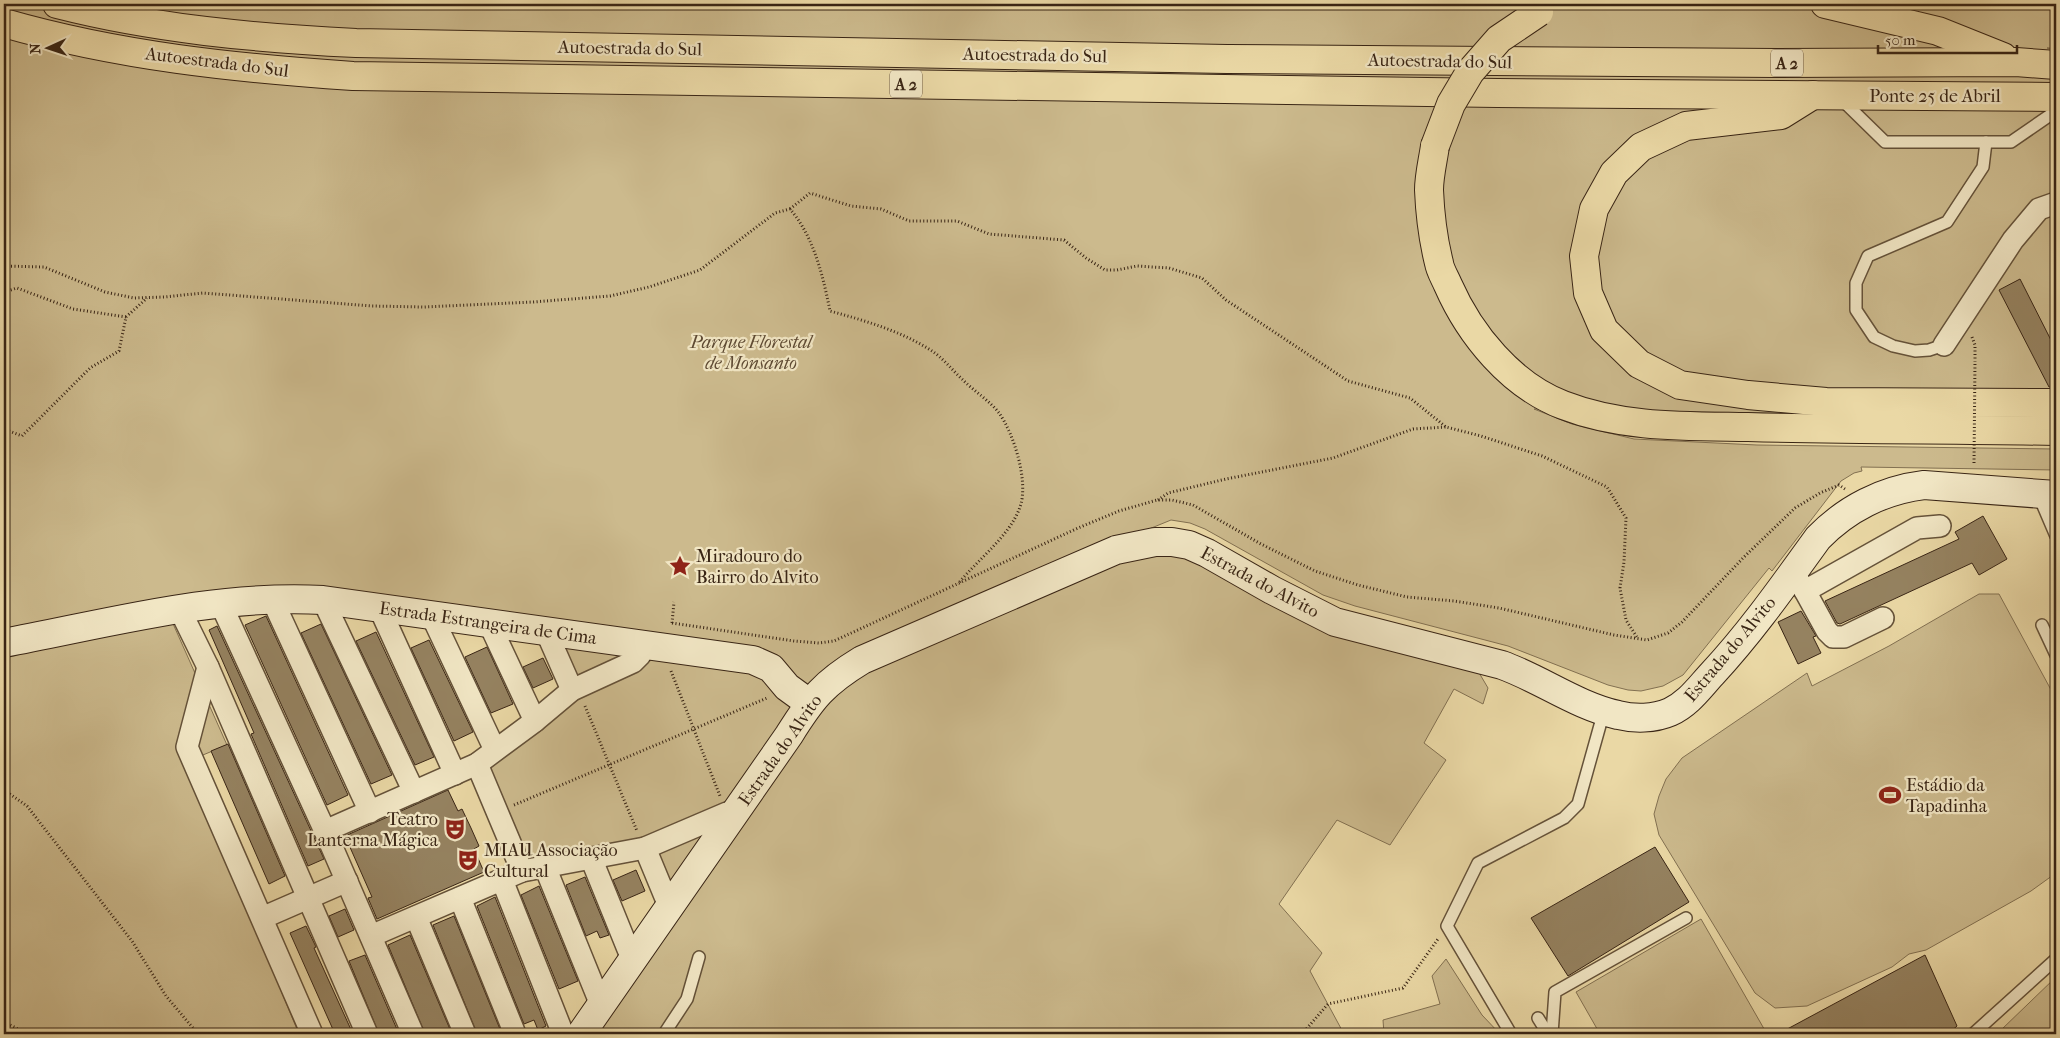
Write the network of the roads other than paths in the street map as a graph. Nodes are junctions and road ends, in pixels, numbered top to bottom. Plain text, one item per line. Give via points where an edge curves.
1 (57, 4) edge
2 (1825, 4) edge
3 (1546, 8) edge
4 (4, 23) edge
5 (2016, 62) junction
6 (2056, 65) edge
7 (1825, 95) junction
8 (2056, 97) edge
9 (2056, 111) edge
10 (1986, 142) junction
11 (2056, 203) edge
12 (1944, 345) joint
13 (2056, 403) edge
14 (2056, 431) edge
15 (2047, 495) edge
16 (1940, 526) dead end
17 (2056, 536) edge
18 (1799, 582) junction
19 (272, 598) junction
20 (323, 600) junction
21 (220, 602) junction
22 (379, 607) junction
23 (179, 608) junction
24 (431, 614) junction
25 (1883, 618) dead end
26 (489, 623) junction
27 (2042, 625) dead end
28 (546, 631) junction
29 (4, 643) edge
30 (643, 644) junction
31 (2056, 655) edge
32 (208, 667) junction
33 (577, 694) junction
34 (809, 702) junction
35 (1604, 712) junction
36 (536, 720) junction
37 (495, 750) junction
38 (477, 764) junction
39 (455, 774) junction
40 (414, 792) junction
41 (370, 812) junction
42 (731, 813) junction
43 (325, 832) junction
44 (644, 848) junction
45 (591, 858) junction
46 (545, 867) junction
47 (522, 871) junction
48 (502, 880) junction
49 (347, 881) junction
50 (308, 898) junction
51 (460, 898) junction
52 (669, 906) junction
53 (416, 917) junction
54 (262, 918) junction
55 (1686, 918) dead end
56 (371, 936) junction
57 (699, 957) dead end
58 (632, 959) junction
59 (2056, 959) edge
60 (601, 1005) junction
61 (1538, 1018) dead end
62 (312, 1034) edge
63 (368, 1034) edge
64 (413, 1034) edge
65 (465, 1034) edge
66 (515, 1034) edge
67 (563, 1034) edge
68 (581, 1034) edge
69 (664, 1034) edge
70 (1511, 1034) edge
71 (1548, 1034) edge
72 (1552, 1034) edge
73 (1973, 1034) edge

1 - 5 highway, Autoestrada do Sul / A 2 via 142,22 228,34 356,43 1236,59 1777,64
2 - 5 highway via 1938,31
3 - 14 highway, bridge via 1499,39 1470,72 1450,104 1435,146 1429,188 1439,265 1456,305 1482,342 1507,369 1535,391 1562,404 1602,418 1652,425
4 - 7 highway, Autoestrada do Sul / A 2 via 82,42 227,67 353,76
5 - 6 highway, A 2
7 - 8 highway, Ponte 25 de Abril / A 2
7 - 10 lane via 1885,142
7 - 13 highway via 1781,115 1686,126 1641,147 1614,173 1594,208 1584,256 1588,293 1604,330 1639,364 1680,385 1826,402
9 - 10 lane via 2012,142
10 - 12 lane via 1983,167 1946,222 1868,256 1856,283 1856,310 1874,337 1915,351
11 - 12 street via 2039,209 2013,240
15 - 17 lane
15 - 18 street, Estrada do Alvito via 1924,486 1894,491 1866,502 1833,522 1818,538
16 - 18 street via 1917,528
18 - 25 street via 1833,637 1844,637
18 - 35 street, Estrada do Alvito via 1688,701 1669,713 1646,718
19 - 20 street, Estrada Estrangeira de Cima
19 - 21 street, Estrada Estrangeira de Cima
19 - 41 street
20 - 22 street, Estrada Estrangeira de Cima
20 - 40 street
21 - 23 street, Estrada Estrangeira de Cima
21 - 43 street
22 - 24 street, Estrada Estrangeira de Cima
22 - 39 street
23 - 29 street, Estrada Estrangeira de Cima
23 - 32 street
24 - 26 street, Estrada Estrangeira de Cima
24 - 37 street
26 - 28 street, Estrada Estrangeira de Cima
26 - 36 street
27 - 31 lane
28 - 30 street, Estrada Estrangeira de Cima
28 - 33 street
30 - 33 street via 640,655 633,662
30 - 34 street, Estrada Estrangeira de Cima via 760,662
32 - 50 street
32 - 54 street via 187,748
33 - 36 street
34 - 35 street, Estrada do Alvito via 840,673 862,660 956,618 1116,550 1172,542 1207,553 1335,622 1502,665
34 - 42 street, Estrada do Alvito via 790,735
35 - 70 lane via 1578,804 1564,818 1478,863 1447,926
36 - 37 street
37 - 38 street
38 - 39 street
38 - 47 street
39 - 40 street
40 - 41 street
41 - 43 street
42 - 44 street
42 - 52 street, Estrada do Alvito
43 - 49 street
44 - 45 street
44 - 52 street
45 - 46 street
45 - 58 street
46 - 47 street
46 - 60 street
47 - 48 street
48 - 51 street
48 - 67 street
49 - 50 street
49 - 56 street
50 - 54 street
50 - 63 street
51 - 53 street
51 - 66 street
52 - 58 street, Estrada do Alvito
53 - 56 street
53 - 65 street
54 - 62 street
55 - 72 lane via 1555,992
56 - 64 street
57 - 69 lane via 688,999
58 - 60 street, Estrada do Alvito
59 - 73 lane
60 - 68 street, Estrada do Alvito
61 - 71 lane

